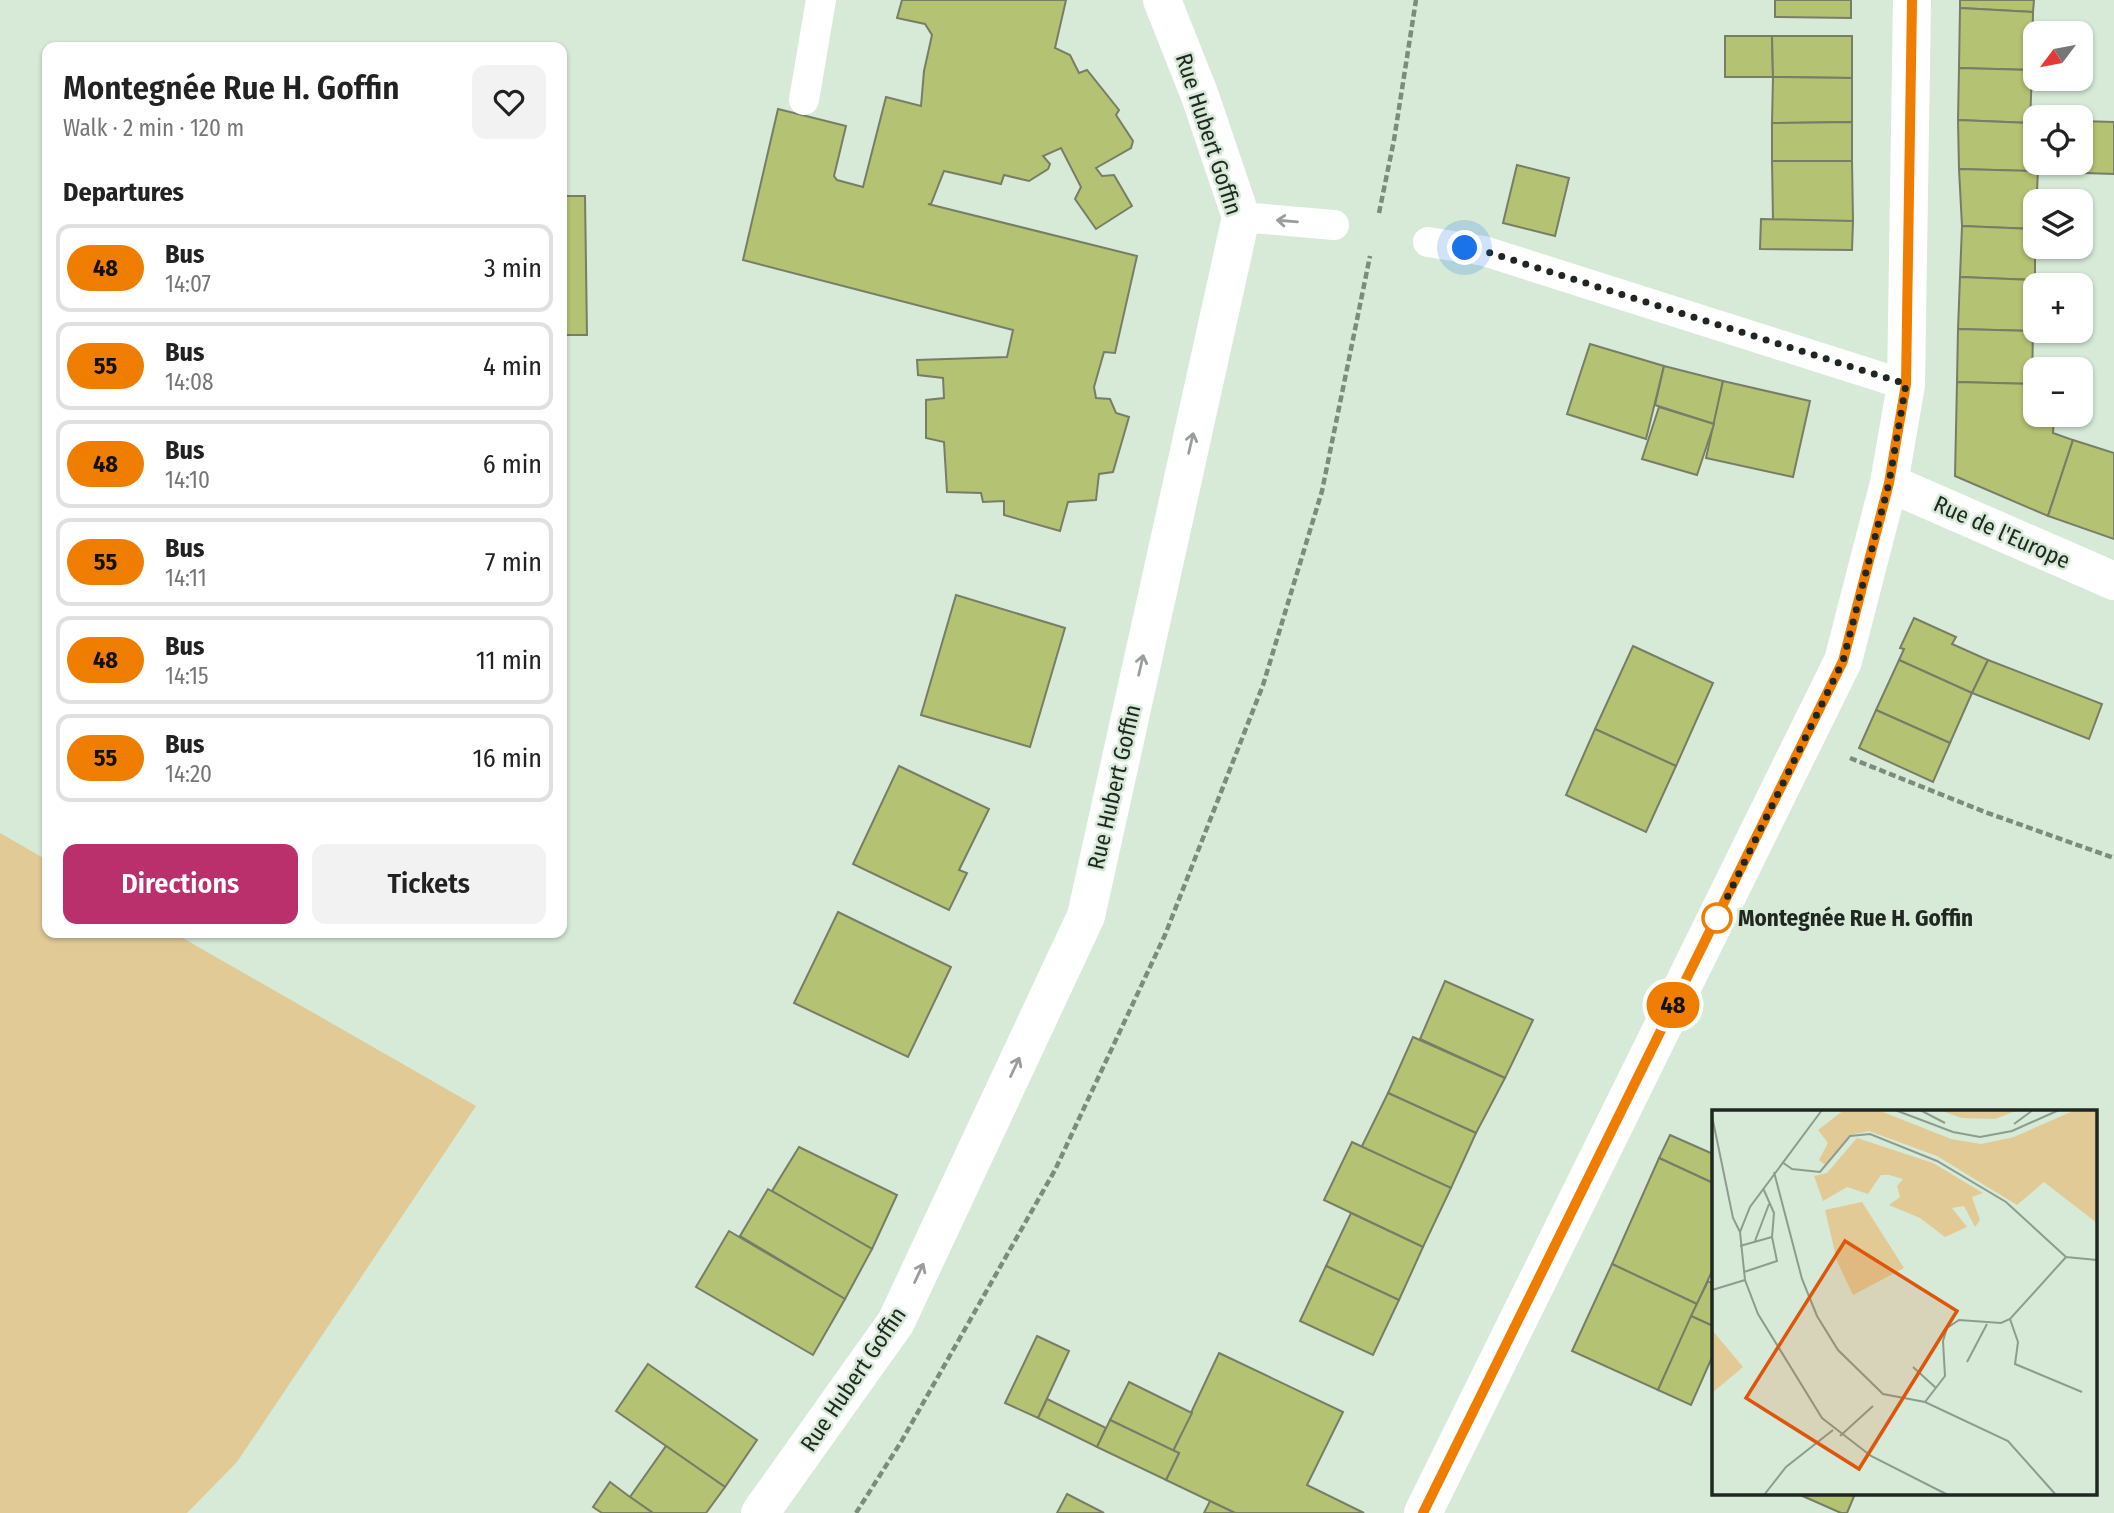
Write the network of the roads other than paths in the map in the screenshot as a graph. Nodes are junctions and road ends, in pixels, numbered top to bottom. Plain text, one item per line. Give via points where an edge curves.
1 (821, 0) edge
2 (1162, 0) edge
3 (1912, 0) edge
4 (804, 100) dead end
5 (1241, 217) junction
6 (1334, 226) dead end
7 (1428, 242) dead end
8 (1906, 384) junction
9 (1889, 483) junction
10 (2114, 581) edge
11 (760, 1513) edge
12 (1423, 1513) edge

1 - 4 lane
2 - 5 street, Rue Hubert Goffin
3 - 8 street
6 -> 5 lane
11 -> 5 street, Rue Hubert Goffin via 896,1322 1086,916
7 - 8 lane via 1484,251
8 - 9 street
9 - 10 street, Rue de l'Europe
9 - 12 street via 1843,661

